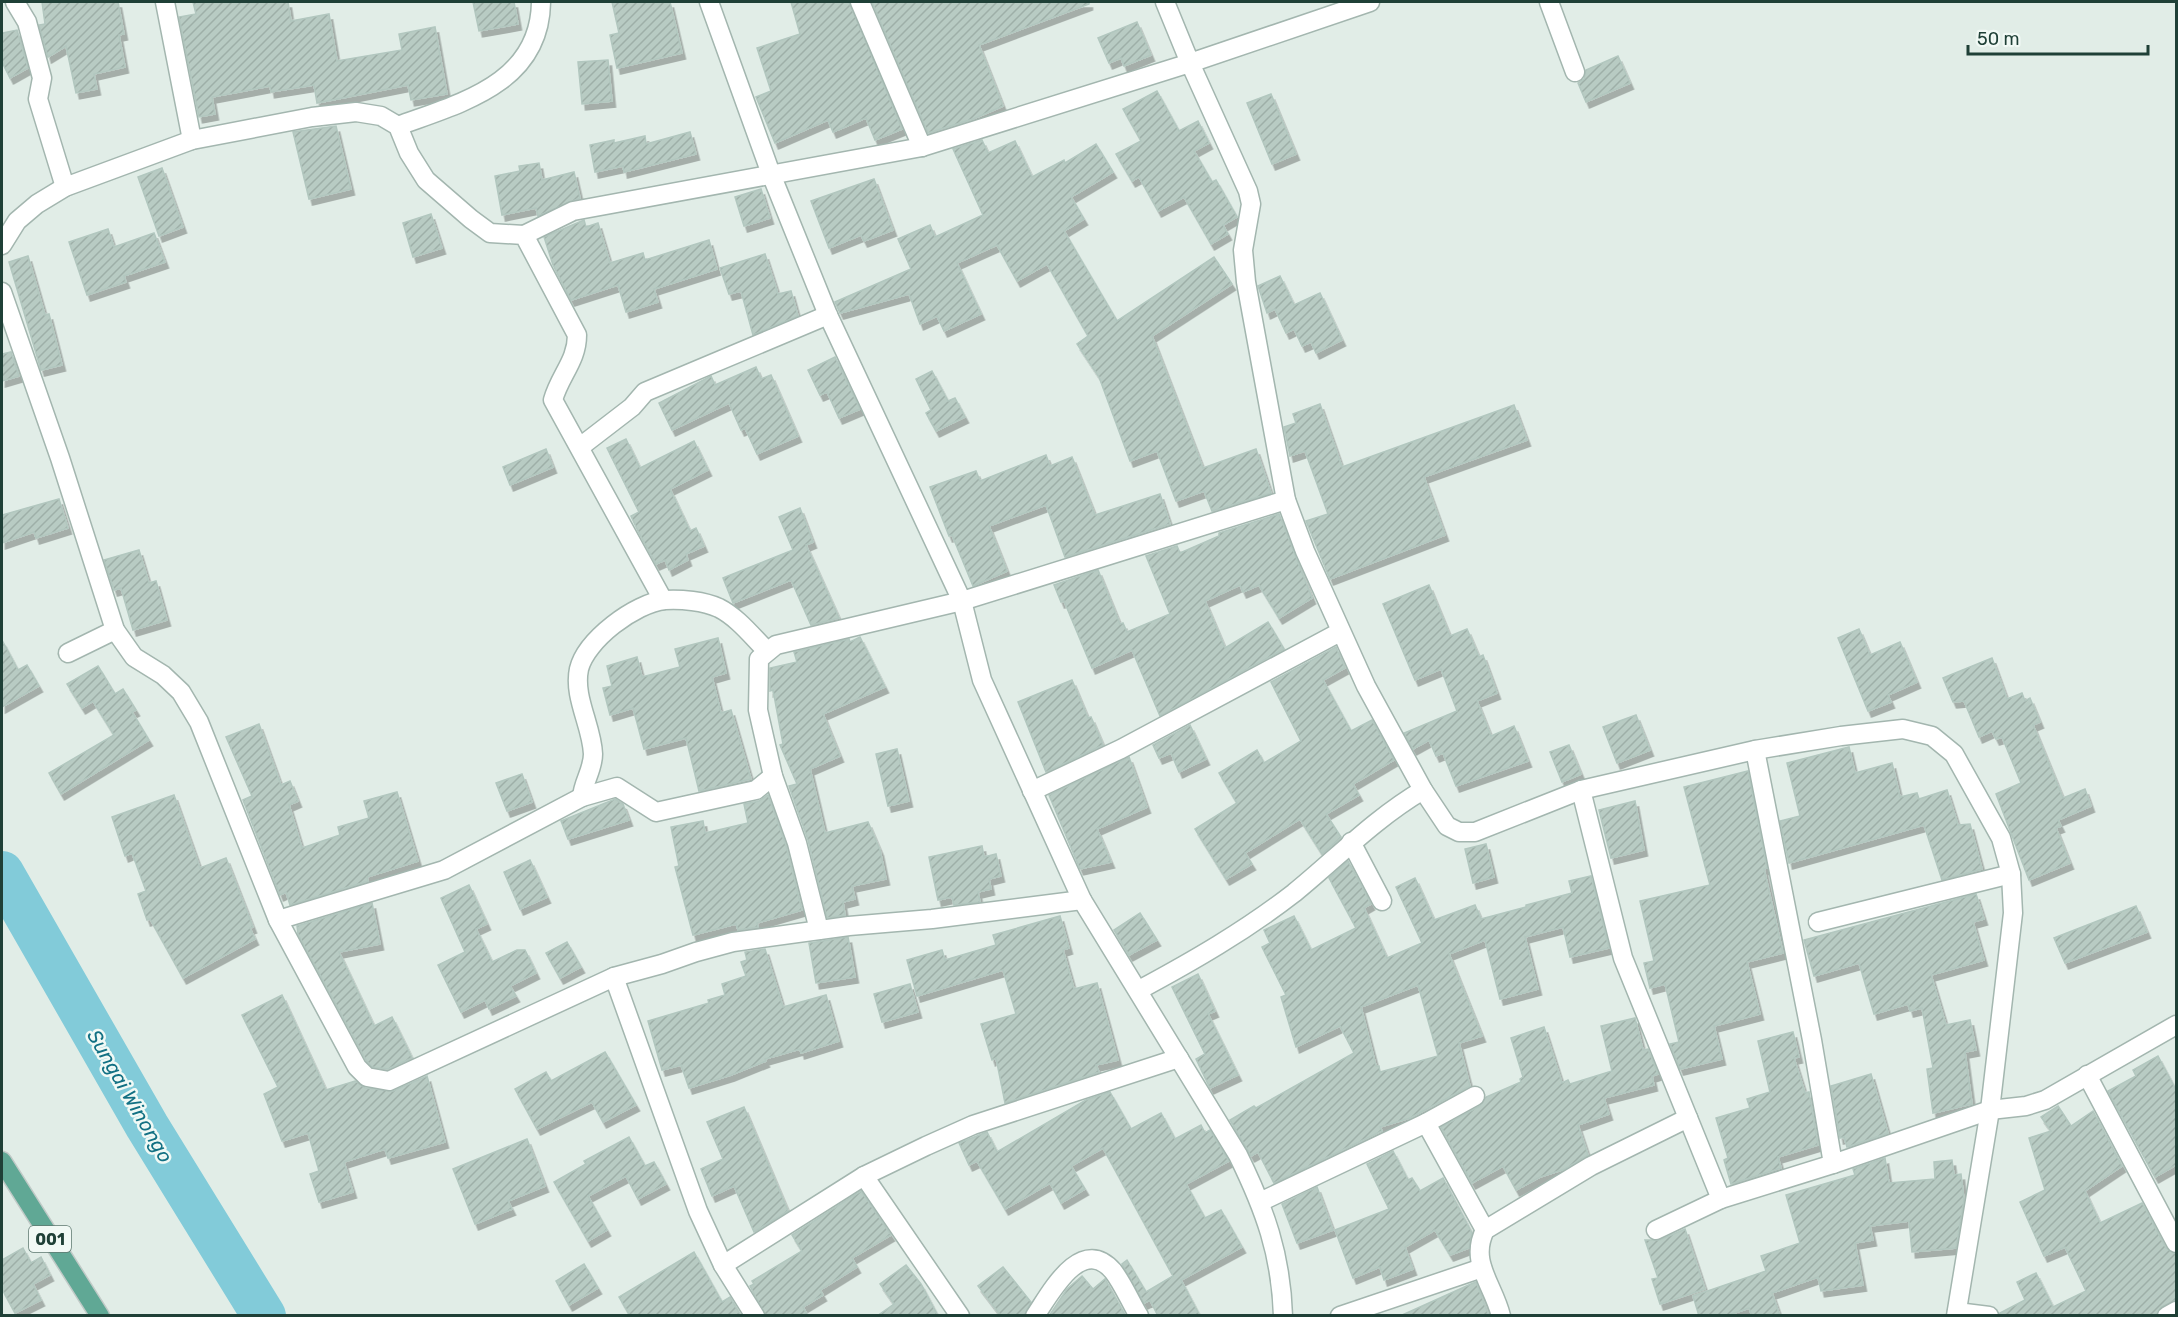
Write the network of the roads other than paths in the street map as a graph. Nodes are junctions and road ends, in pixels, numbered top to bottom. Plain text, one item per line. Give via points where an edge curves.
1 (15, 2) edge
2 (165, 2) edge
3 (541, 2) edge
4 (709, 2) edge
5 (860, 2) edge
6 (1166, 2) edge
7 (1370, 2) edge
8 (1549, 2) edge
9 (1190, 63) junction
10 (1575, 72) dead end
11 (398, 126) junction
12 (192, 140) junction
13 (922, 147) junction
14 (771, 174) junction
15 (65, 187) junction
16 (524, 235) junction
17 (2, 245) edge
18 (2, 292) edge
19 (828, 315) junction
20 (580, 447) junction
21 (1286, 500) junction
22 (663, 600) junction
23 (962, 602) junction
24 (115, 630) junction
25 (1340, 632) junction
26 (766, 650) junction
27 (68, 653) dead end
28 (1755, 750) junction
29 (773, 776) junction
30 (1423, 790) junction
31 (1581, 790) junction
32 (1032, 791) junction
33 (582, 797) junction
34 (1351, 842) junction
35 (2011, 874) junction
36 (1082, 900) junction
37 (1382, 901) dead end
38 (278, 920) junction
39 (1818, 922) dead end
40 (819, 930) junction
41 (614, 977) junction
42 (1138, 990) junction
43 (2176, 1025) edge
44 (1179, 1058) junction
45 (2087, 1075) junction
46 (1475, 1096) dead end
47 (1990, 1110) junction
48 (1688, 1118) junction
49 (1426, 1123) junction
50 (2, 1161) edge
51 (1833, 1164) junction
52 (864, 1176) junction
53 (1721, 1199) junction
54 (1260, 1203) junction
55 (1485, 1230) junction
56 (1656, 1230) dead end
57 (2176, 1243) edge
58 (723, 1265) junction
59 (1482, 1268) junction
60 (2176, 1311) edge
61 (1956, 1314) edge
62 (100, 1316) edge
63 (755, 1316) edge
64 (960, 1316) edge
65 (1035, 1316) edge
66 (1139, 1316) edge
67 (1283, 1316) edge
68 (1340, 1316) edge
69 (1502, 1316) edge
70 (1989, 1316) edge
71 (2167, 1316) edge

1 - 15 street via 27,22 42,78 38,99
2 - 12 street
3 - 11 street via 529,48 499,82 479,96
4 - 14 street
5 - 13 street
6 - 9 street
7 - 9 street
8 - 10 street
9 - 13 street
9 - 21 street via 1251,204 1243,250 1246,282
11 - 12 street via 381,116 356,112
11 - 16 street via 426,180 448,200 490,233
12 - 15 street
13 - 14 street
14 - 16 street via 573,211
14 - 19 street
15 - 17 street via 17,221
16 - 20 street via 577,335 577,353 558,383 554,400
18 - 24 street
19 - 20 street via 645,392 632,407
19 - 23 street
20 - 22 street
21 - 23 street
21 - 25 street
22 - 26 street via 718,608
22 - 33 street via 632,613 586,650 578,682 593,752 592,770
23 - 26 street
23 - 32 street via 982,680
24 - 27 street
24 - 38 street via 127,650 172,683 189,704
25 - 30 street
25 - 32 street via 1121,749
26 - 29 street via 759,659 758,710
28 - 31 street
28 - 35 street via 1873,731 1904,729 1932,736 1954,754 1970,781 2001,838
28 - 51 street
29 - 33 street via 756,790 656,812 617,787
29 - 40 street via 797,843
30 - 31 street via 1447,826 1459,832 1475,832
30 - 34 street
31 - 48 street via 1623,958
32 - 36 street
33 - 38 street via 444,870
34 - 37 street
34 - 42 street via 1240,933
35 - 39 street
35 - 47 street via 2013,913
36 - 40 street
36 - 42 street
38 - 41 street via 357,1066 378,1081 399,1076
40 - 41 street via 733,942
41 - 58 street via 688,1185
42 - 44 street
43 - 45 street
44 - 52 street via 973,1125
44 - 54 street via 1238,1155
45 - 47 street via 2046,1100
45 - 57 street
46 - 49 street
47 - 51 street
47 - 61 street
48 - 53 street
48 - 55 street via 1591,1166
49 - 54 street
49 - 55 street
50 - 62 main road, 001
51 - 53 street
52 - 58 street
52 - 64 street
53 - 56 street
54 - 67 street via 1272,1231
55 - 59 street via 1478,1246
58 - 63 street
59 - 68 street
59 - 69 street
60 - 71 street
61 - 70 street
65 - 66 street via 1068,1269 1086,1260 1105,1264 1114,1273

